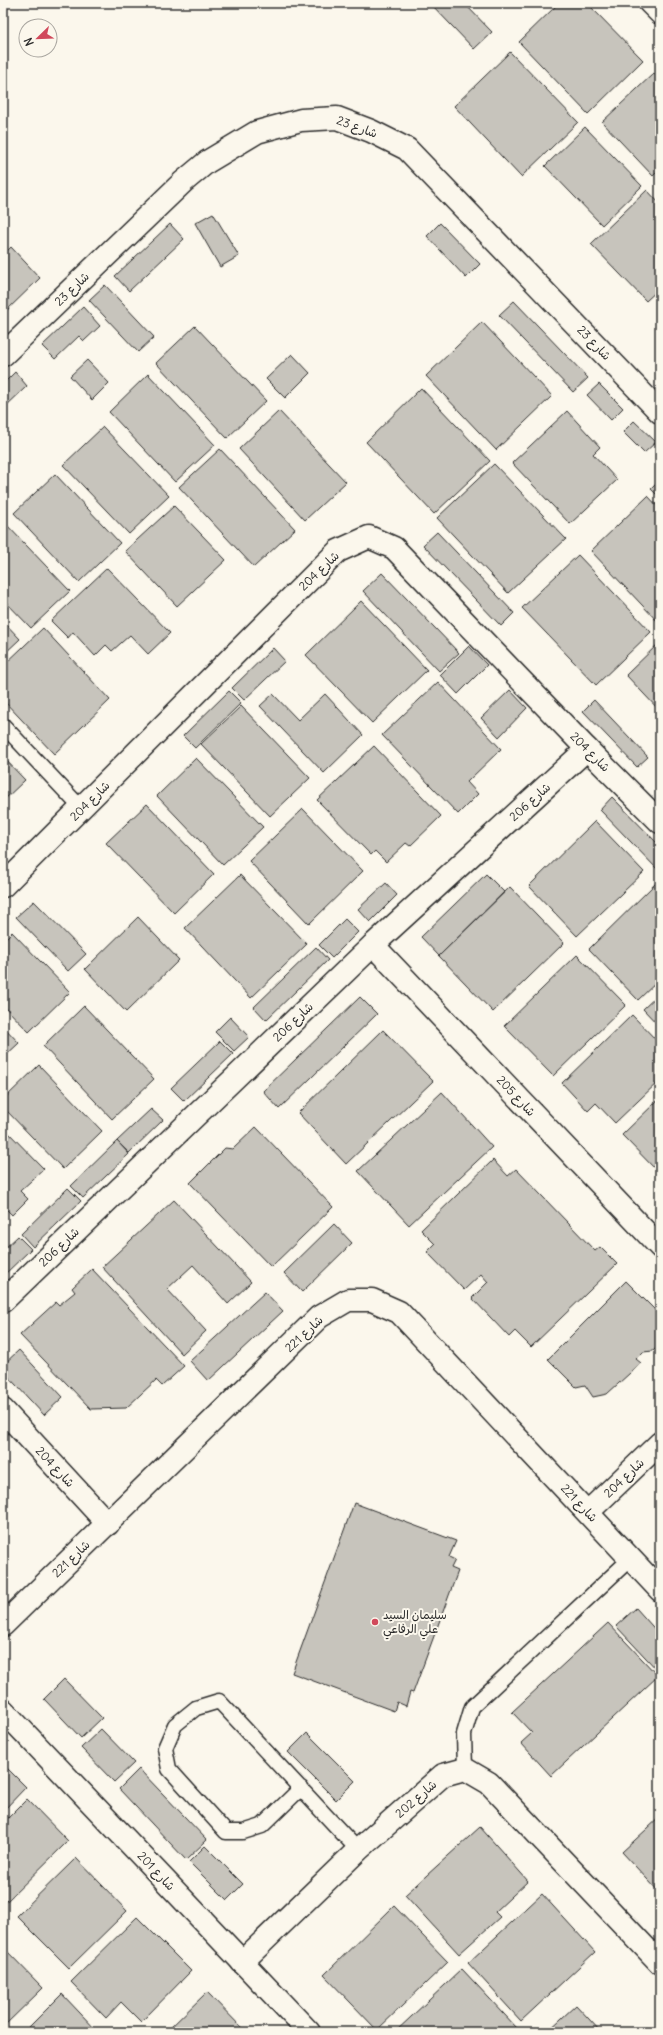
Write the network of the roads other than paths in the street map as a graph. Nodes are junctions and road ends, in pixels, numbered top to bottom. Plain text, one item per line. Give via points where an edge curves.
1 (650, 3) edge
2 (660, 13) edge
3 (3, 355) edge
4 (660, 412) edge
5 (3, 725) edge
6 (587, 749) junction
7 (82, 809) junction
8 (660, 822) edge
9 (3, 886) edge
10 (373, 945) junction
11 (660, 1247) edge
12 (3, 1301) edge
13 (3, 1410) edge
14 (660, 1443) edge
15 (588, 1512) junction
16 (108, 1524) junction
17 (630, 1559) junction
18 (660, 1590) edge
19 (3, 1625) edge
20 (3, 1710) edge
21 (465, 1769) junction
22 (301, 1788) junction
23 (358, 1850) junction
24 (242, 1962) junction
25 (660, 1963) edge
26 (309, 2032) edge

1 - 2 street
3 - 4 street, شارع 23 via 183,182 208,162 257,132 301,120 337,118 407,149
5 - 7 lane
6 - 7 street, شارع 204 via 394,548 369,537 338,551
6 - 8 street, شارع 204
6 - 10 street, شارع 206
7 - 9 street, شارع 204
10 - 11 street, شارع 205
10 - 12 street, شارع 206
13 - 16 street, شارع 204
14 - 15 street, شارع 204
15 - 16 street, شارع 221 via 399,1312 372,1300 348,1300 319,1317
15 - 17 street, شارع 221
16 - 19 street, شارع 221
17 - 18 street, شارع 221
17 - 21 lane via 472,1707 464,1734
20 - 24 street, شارع 201
21 - 23 street, شارع 202 via 443,1775
21 - 25 street via 488,1783
22 - 22 lane via 219,1701 196,1708 175,1725 165,1748 169,1769 226,1832 243,1832 262,1826
22 - 23 lane
23 - 24 street, شارع 202
24 - 26 street, شارع 201

